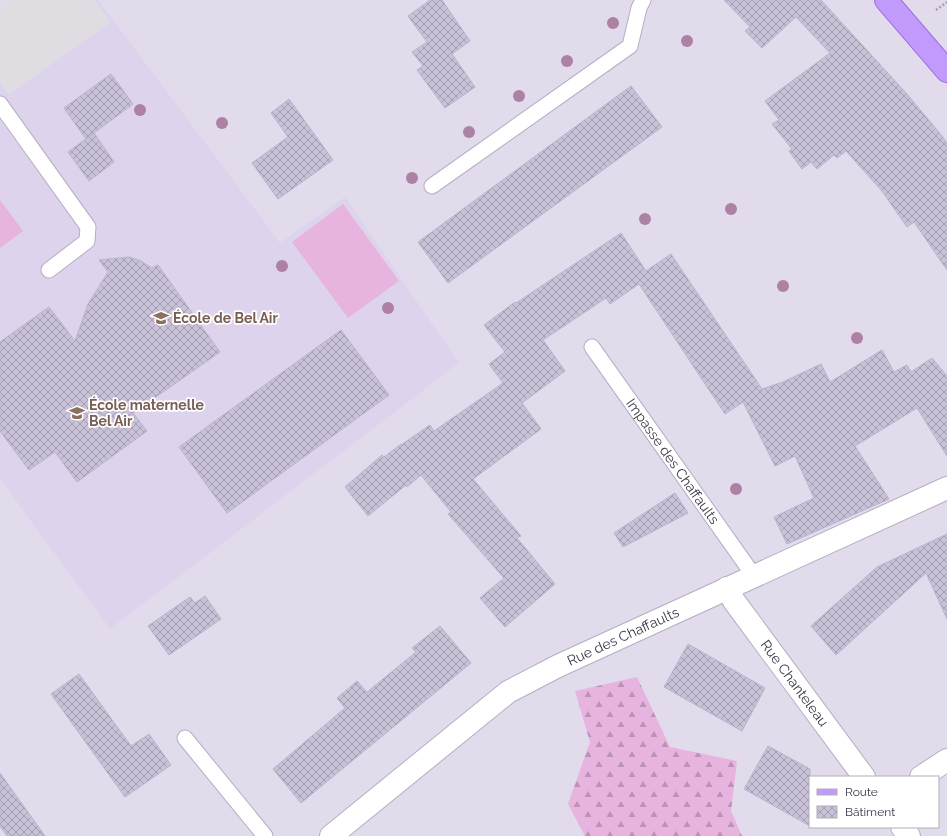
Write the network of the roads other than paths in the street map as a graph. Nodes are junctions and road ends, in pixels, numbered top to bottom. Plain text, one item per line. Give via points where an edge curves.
1 (644, 0) edge
2 (886, 0) edge
3 (947, 71) edge
4 (0, 104) edge
5 (432, 186) dead end
6 (49, 270) dead end
7 (592, 347) dead end
8 (947, 488) edge
9 (754, 576) junction
10 (727, 588) junction
11 (185, 738) dead end
12 (947, 760) edge
13 (863, 776) edge
14 (923, 776) edge
15 (265, 836) edge
16 (331, 836) edge

1 - 5 lane via 639,8 630,46
2 - 3 main road
4 - 6 lane via 88,227 87,241
7 - 9 lane, Impasse des Chaffaults
8 - 9 street, Rue des Chaffaults
9 - 10 street, Rue des Chaffaults
10 - 13 street, Rue Chanteleau
10 - 16 street, Rue des Chaffaults via 558,666 508,692
11 - 15 lane
12 - 14 street

